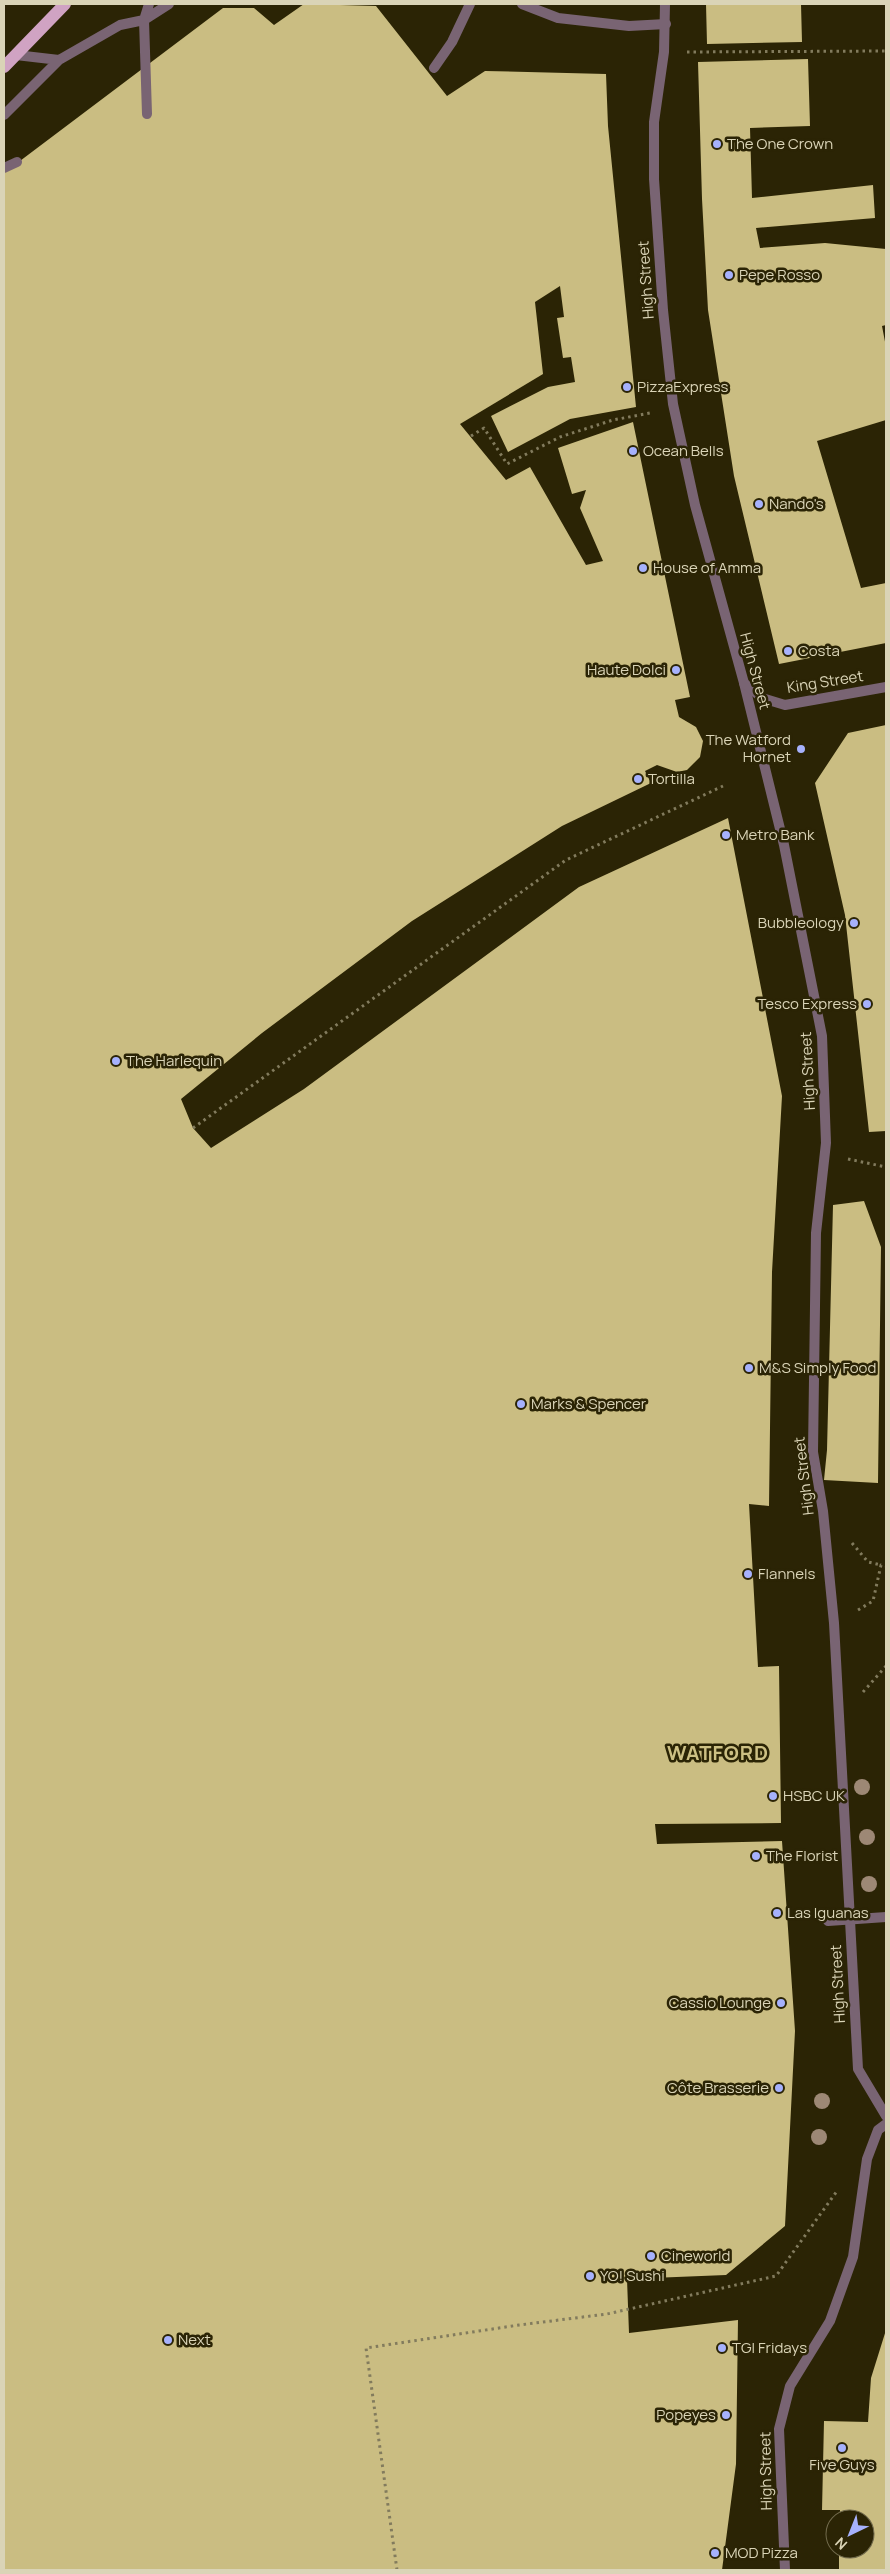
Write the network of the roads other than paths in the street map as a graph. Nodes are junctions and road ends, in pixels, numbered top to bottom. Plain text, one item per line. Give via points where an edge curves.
1 (65, 4) edge
2 (149, 4) edge
3 (169, 4) edge
4 (470, 4) edge
5 (522, 4) edge
6 (665, 4) edge
7 (144, 20) junction
8 (666, 24) junction
9 (10, 56) edge
10 (59, 60) junction
11 (4, 66) edge
12 (434, 68) dead end
13 (147, 114) dead end
14 (4, 115) edge
15 (17, 162) dead end
16 (4, 168) edge
17 (744, 683) junction
18 (886, 687) edge
19 (886, 1917) edge
20 (850, 1920) junction
21 (828, 1921) dead end
22 (886, 2116) edge
23 (886, 2124) edge
24 (785, 2570) edge

1 - 9 main road
2 - 7 street
3 - 7 street
4 - 12 street via 452,42
5 - 8 street via 558,18 629,26
6 - 8 street, High Street
7 - 10 street via 120,25
7 - 13 street
8 - 17 street, High Street via 654,122 654,179 673,404 700,524
9 - 10 street
9 - 11 main road
10 - 14 street
15 - 16 street
17 - 18 street, King Street via 762,698 785,705
17 - 20 street, High Street via 784,845 822,1036 826,1120 816,1233 813,1452 823,1511 834,1623
19 - 20 street
20 - 21 street
20 - 22 street, High Street via 858,2069
23 - 24 street, High Street via 878,2130 867,2160 850,2266 830,2321 790,2386 779,2428

